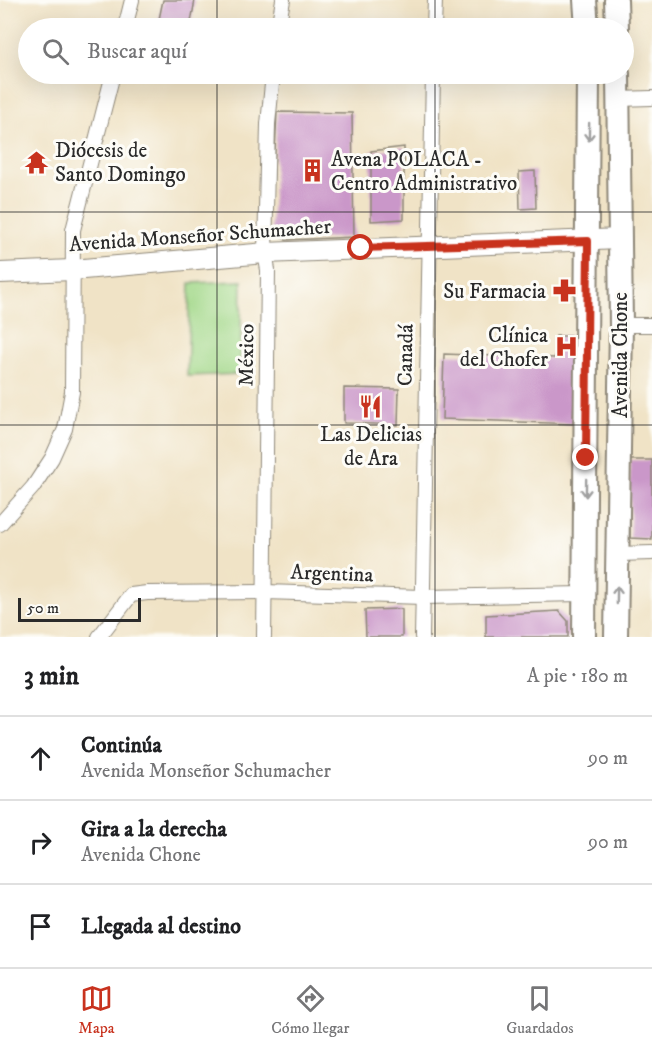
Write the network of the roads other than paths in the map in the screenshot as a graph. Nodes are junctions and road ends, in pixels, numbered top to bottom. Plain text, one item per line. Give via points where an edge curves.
1 (132, 0) edge
2 (283, 0) edge
3 (435, 0) edge
4 (585, 0) edge
5 (616, 0) edge
6 (128, 18) edge
7 (280, 18) edge
8 (434, 18) edge
9 (586, 18) edge
10 (617, 18) edge
11 (110, 84) edge
12 (272, 84) edge
13 (433, 84) edge
14 (588, 84) edge
15 (618, 84) edge
16 (652, 98) edge
17 (618, 99) junction
18 (620, 239) junction
19 (588, 241) junction
20 (428, 245) junction
21 (265, 253) junction
22 (72, 270) junction
23 (0, 273) edge
24 (621, 325) junction
25 (652, 325) edge
26 (0, 524) edge
27 (652, 553) edge
28 (618, 554) junction
29 (265, 592) junction
30 (584, 594) junction
31 (423, 597) junction
32 (99, 637) edge
33 (264, 637) edge
34 (422, 637) edge
35 (584, 637) edge
36 (616, 637) edge

1 - 6 street
2 - 7 street
3 - 8 street
4 - 9 main road
5 - 10 main road
11 - 22 street via 73,230
12 - 21 street, México
13 - 20 street, Canadá
14 -> 19 main road, Avenida Chone
15 - 17 main road, Avenida Chone
16 - 17 street
17 - 18 main road, Avenida Chone
18 - 19 street, Avenida Monseñor Schumacher
18 - 24 main road, Avenida Chone
19 - 20 street, Avenida Monseñor Schumacher
19 -> 30 main road, Avenida Chone
20 - 21 street, Avenida Monseñor Schumacher
20 - 31 street, Canadá
21 - 22 street, Avenida Monseñor Schumacher
21 - 29 street, México
22 - 23 street, Avenida Monseñor Schumacher
22 - 26 street via 72,392 65,429 33,487
24 - 25 street
24 - 28 main road, Avenida Chone
27 - 28 street
36 -> 28 main road, Avenida Chone
29 - 31 street, Argentina
29 - 32 street, Argentina via 131,595
29 - 33 street, México
30 - 31 street, Argentina
30 - 35 main road, Avenida Chone
31 - 34 street, Canadá

